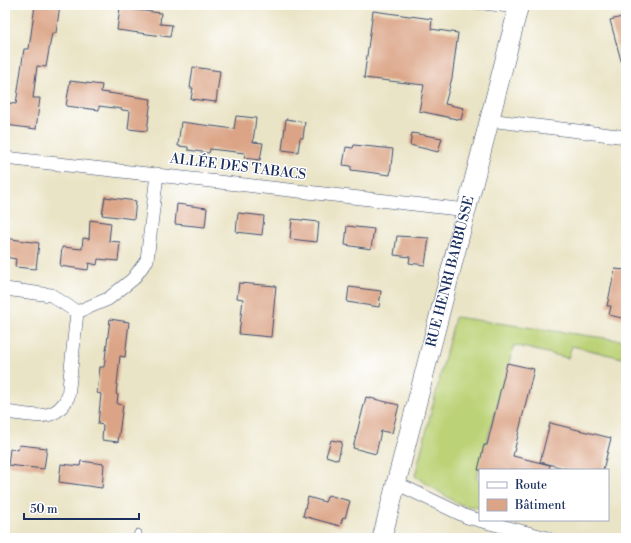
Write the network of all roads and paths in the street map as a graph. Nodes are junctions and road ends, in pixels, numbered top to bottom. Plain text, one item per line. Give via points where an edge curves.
1 (475, 5) edge
2 (518, 8) edge
3 (488, 120) junction
4 (626, 136) edge
5 (5, 158) edge
6 (157, 174) junction
7 (467, 210) junction
8 (5, 289) edge
9 (77, 312) junction
10 (5, 412) edge
11 (396, 483) junction
12 (479, 520) edge
13 (482, 521) edge
14 (382, 538) edge
15 (547, 538) edge

1 - 2 lane
2 - 3 main road, RUE HENRI BARBUSSE
3 - 4 street
3 - 7 main road, RUE HENRI BARBUSSE
5 - 6 street, ALLÉE DES TABACS
6 - 7 street, ALLÉE DES TABACS
6 - 9 street via 147,260 133,279 108,299
7 - 11 main road, RUE HENRI BARBUSSE
8 - 9 street via 51,295
9 - 10 street via 68,397 62,408 46,416
11 - 12 street via 467,517
11 - 14 main road, RUE HENRI BARBUSSE
13 - 15 street

